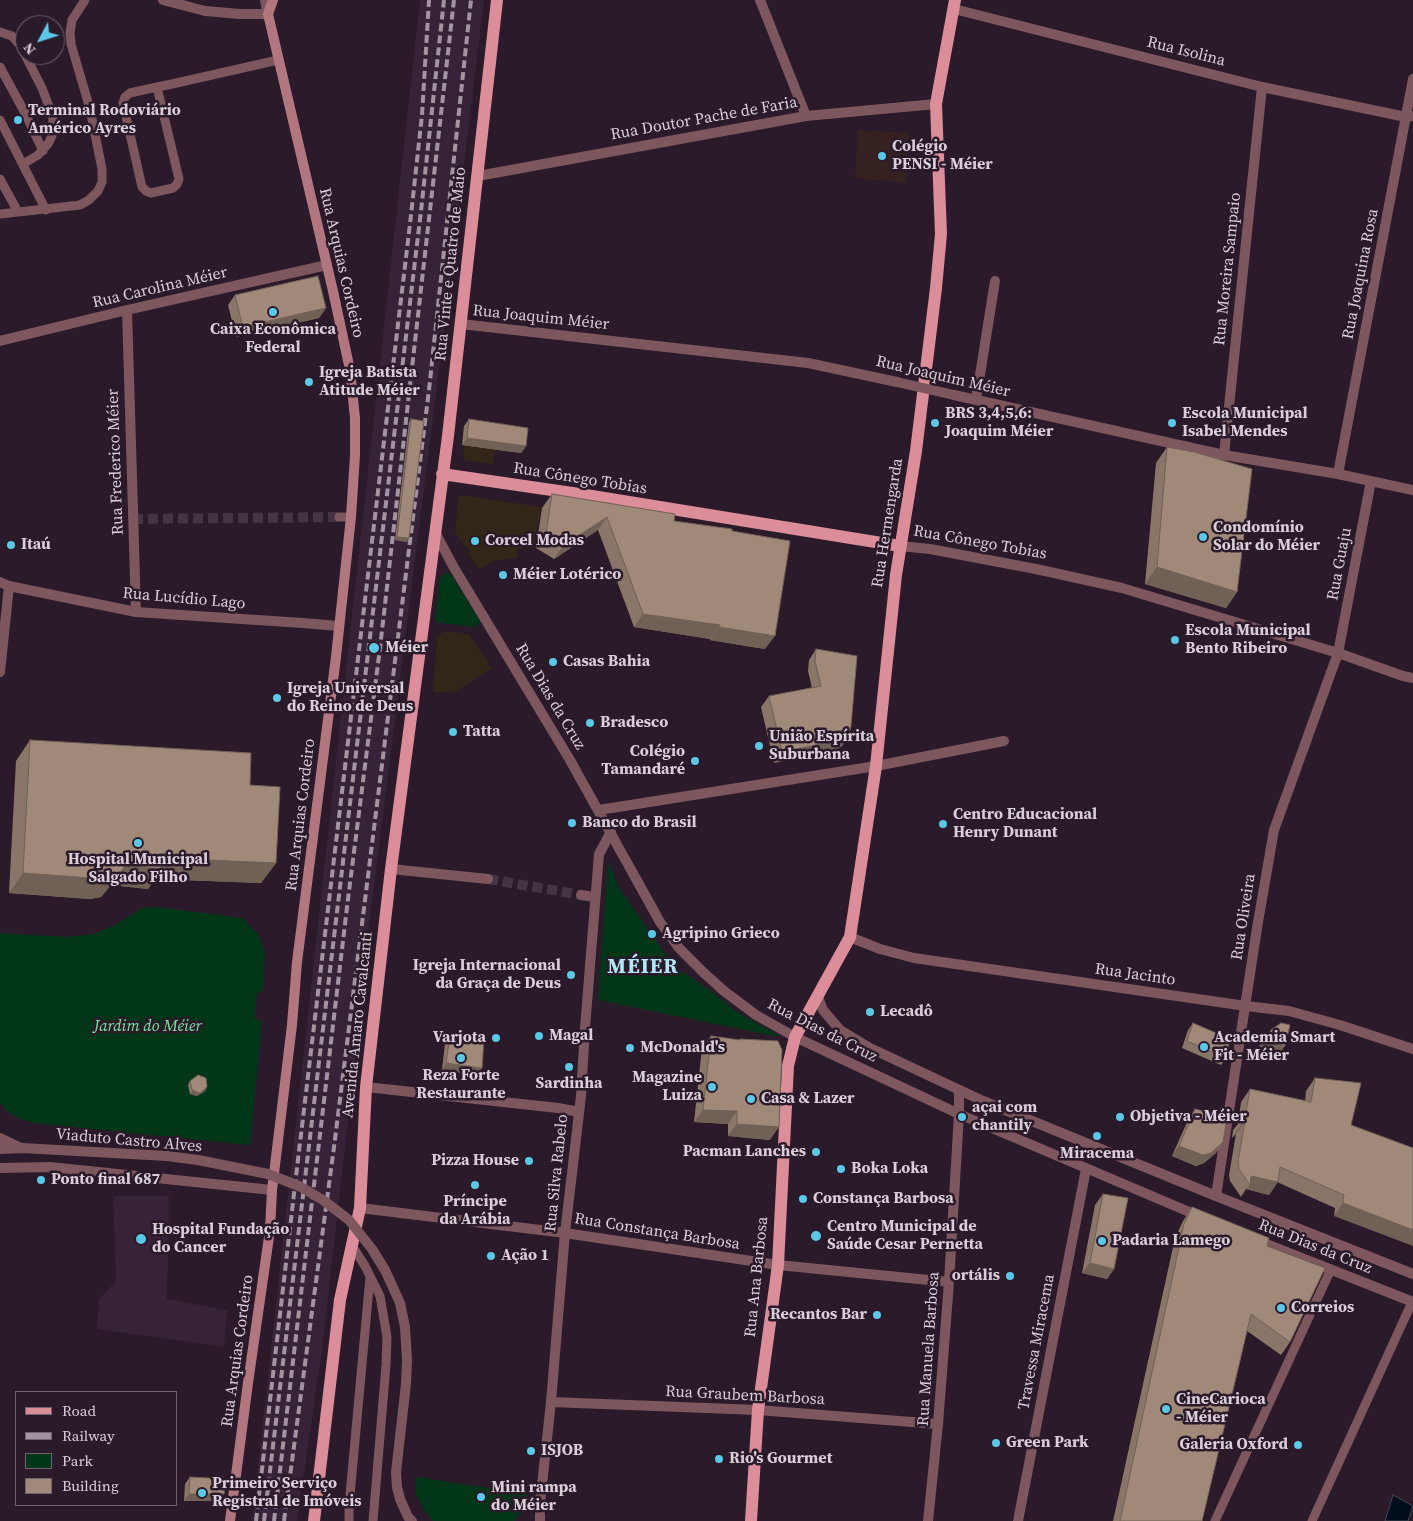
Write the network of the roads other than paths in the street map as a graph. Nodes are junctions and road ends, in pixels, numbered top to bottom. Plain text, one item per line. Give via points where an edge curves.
1 (85, 0) edge
2 (163, 0) edge
3 (265, 0) edge
4 (273, 0) edge
5 (497, 0) edge
6 (760, 0) edge
7 (954, 4) edge
8 (268, 14) junction
9 (0, 32) edge
10 (278, 60) junction
11 (0, 67) edge
12 (1413, 79) edge
13 (157, 87) junction
14 (1262, 87) junction
15 (936, 104) junction
16 (806, 116) junction
17 (1409, 117) edge
18 (0, 120) edge
19 (43, 151) junction
20 (23, 164) junction
21 (478, 176) junction
22 (0, 179) edge
23 (46, 210) junction
24 (18, 212) junction
25 (0, 214) edge
26 (327, 265) junction
27 (995, 280) dead end
28 (127, 310) junction
29 (461, 324) junction
30 (0, 341) edge
31 (976, 400) junction
32 (1224, 454) junction
33 (442, 474) junction
34 (1338, 474) junction
35 (1371, 481) junction
36 (1413, 490) edge
37 (339, 517) tunnel mouth
38 (351, 517) junction
39 (435, 532) junction
40 (900, 546) junction
41 (4, 584) edge
42 (136, 612) junction
43 (338, 626) junction
44 (1338, 653) junction
45 (0, 672) edge
46 (1413, 678) edge
47 (1004, 740) dead end
48 (876, 766) junction
49 (599, 810) junction
50 (611, 832) junction
51 (391, 869) junction
52 (488, 879) tunnel mouth
53 (581, 895) tunnel mouth
54 (595, 897) junction
55 (850, 937) junction
56 (818, 997) junction
57 (1246, 1006) junction
58 (795, 1037) junction
59 (1413, 1049) edge
60 (366, 1087) junction
61 (959, 1090) junction
62 (579, 1112) junction
63 (959, 1114) junction
64 (0, 1138) edge
65 (22, 1148) junction
66 (0, 1149) edge
67 (0, 1168) edge
68 (1086, 1169) junction
69 (272, 1190) junction
70 (1216, 1196) junction
71 (360, 1208) junction
72 (1212, 1222) edge
73 (565, 1233) junction
74 (1248, 1237) edge
75 (351, 1244) junction
76 (778, 1265) junction
77 (1331, 1270) junction
78 (1413, 1274) edge
79 (370, 1276) junction
80 (949, 1282) junction
81 (1412, 1302) edge
82 (551, 1402) junction
83 (758, 1410) junction
84 (938, 1424) junction
85 (540, 1503) junction
86 (315, 1505) junction
87 (230, 1521) edge
88 (314, 1521) edge
89 (318, 1521) edge
90 (349, 1521) edge
91 (373, 1521) edge
92 (412, 1521) edge
93 (532, 1521) edge
94 (540, 1521) edge
95 (751, 1521) edge
96 (928, 1521) edge
97 (1018, 1521) edge
98 (1216, 1521) edge
99 (1312, 1521) edge

1 - 23 lane via 72,20 71,44 90,109 102,182 98,191 80,205
2 - 8 street via 205,10
3 - 8 street
4 - 8 main road
5 - 21 main road, Rua Vinte e Quatro de Maio
6 - 16 street
7 - 14 street, Rua Isolina
7 - 15 main road, Rua Hermengarda
8 - 10 main road, Rua Arquias Cordeiro
9 - 19 lane via 12,36 20,45 51,110 52,136
10 - 13 lane
10 - 26 main road, Rua Arquias Cordeiro
11 - 19 lane
12 - 17 street, Rua Joaquina Rosa
13 - 13 lane via 130,93 123,102 142,187 151,193 172,188 179,179
14 - 17 street, Rua Isolina
14 - 32 street, Rua Moreira Sampaio
15 - 16 street, Rua Doutor Pache de Faria
15 - 40 main road, Rua Hermengarda via 940,243 916,451
16 - 21 street, Rua Doutor Pache de Faria
17 - 34 street, Rua Joaquina Rosa
18 - 20 lane
19 - 20 lane
20 - 23 lane
21 - 29 main road, Rua Vinte e Quatro de Maio
22 - 24 lane
23 - 24 lane
24 - 25 lane
26 - 28 street, Rua Carolina Méier
26 - 38 main road, Rua Arquias Cordeiro via 350,370 355,418
27 - 31 street
28 - 30 street, Rua Carolina Méier
28 - 42 street, Rua Frederico Méier
29 - 31 street, Rua Joaquim Méier, bridge via 808,363
29 - 33 main road, Rua Vinte e Quatro de Maio
31 - 32 street, Rua Joaquim Méier
32 - 34 street, Rua Joaquim Méier
33 - 39 main road, Rua Vinte e Quatro de Maio
33 - 40 main road, Rua Cônego Tobias
34 - 35 street, Rua Joaquim Méier
35 - 36 street, Rua Joaquim Méier
35 - 44 street, Rua Guaju
37 - 38 lane
38 - 43 main road, Rua Arquias Cordeiro
39 - 49 street, Rua Dias da Cruz via 452,566
39 - 51 main road, Avenida Amaro Cavalcanti
40 - 44 street, Rua Cônego Tobias via 1036,569 1122,588
40 - 48 main road, Rua Hermengarda
41 - 42 street, Rua Lucídio Lago
41 - 45 street
42 - 43 street, Rua Lucídio Lago
43 - 69 main road, Rua Arquias Cordeiro
44 - 46 street, Rua Cônego Tobias
44 - 57 street, Rua Oliveira via 1274,830
47 - 48 street
48 - 49 street
48 - 55 main road, Rua Hermengarda
49 - 50 street, Rua Dias da Cruz
50 - 54 street, Rua Silva Rabelo via 599,854
50 - 58 street, Rua Dias da Cruz via 660,922 679,948 724,991 756,1015
51 - 52 street
51 - 60 main road, Avenida Amaro Cavalcanti
53 - 54 street
54 - 62 street, Rua Silva Rabelo
55 - 56 main road, Rua Hermengarda
55 - 57 street, Rua Jacinto via 914,958
56 - 58 main road, Rua Hermengarda
56 - 61 street, Rua Dias da Cruz via 823,1010 840,1030 870,1048
57 - 59 street, Rua Jacinto via 1289,1011
57 - 70 street, Rua Oliveira
58 - 63 street, Rua Dias da Cruz
58 - 76 main road, Rua Ana Barbosa via 788,1066
60 - 62 street
60 - 71 main road, Avenida Amaro Cavalcanti
61 - 63 street, Rua Manuela Barbosa
61 - 70 street, Rua Dias da Cruz
62 - 73 street, Rua Silva Rabelo
63 - 68 street, Rua Dias da Cruz
63 - 80 street, Rua Manuela Barbosa
64 - 65 street, Viaduto Castro Alves
65 - 66 street, Viaduto Castro Alves
65 - 92 street, Viaduto Castro Alves, bridge via 167,1156 268,1174 299,1186 349,1220 385,1270 400,1303 407,1360 397,1480 400,1499
67 - 69 street via 50,1167
68 - 72 street, Rua Dias da Cruz
68 - 97 street, Travessa Miracema
69 - 87 main road, Rua Arquias Cordeiro via 270,1230
70 - 78 street, Rua Dias da Cruz
71 - 73 street, Rua Constança Barbosa
71 - 75 main road, Avenida Amaro Cavalcanti
73 - 76 street, Rua Constança Barbosa
73 - 82 street, Rua Silva Rabelo
74 - 77 street, Rua Dias da Cruz
75 - 79 lane
75 - 86 main road, Avenida Amaro Cavalcanti via 340,1300
76 - 80 street, Rua Constança Barbosa
76 - 83 main road, Rua Ana Barbosa
77 - 81 street, Rua Dias da Cruz
77 - 98 lane
79 - 90 lane
79 - 91 lane via 380,1296 386,1337
80 - 84 street, Rua Manuela Barbosa
81 - 99 lane
82 - 83 street, Rua Graubem Barbosa
82 - 85 street, Rua Silva Rabelo
83 - 84 street, Rua Graubem Barbosa
83 - 95 main road, Rua Ana Barbosa
84 - 96 street, Rua Manuela Barbosa
85 - 93 street
85 - 94 street, Rua Silva Rabelo
86 - 88 main road, Avenida Amaro Cavalcanti
86 - 89 main road

